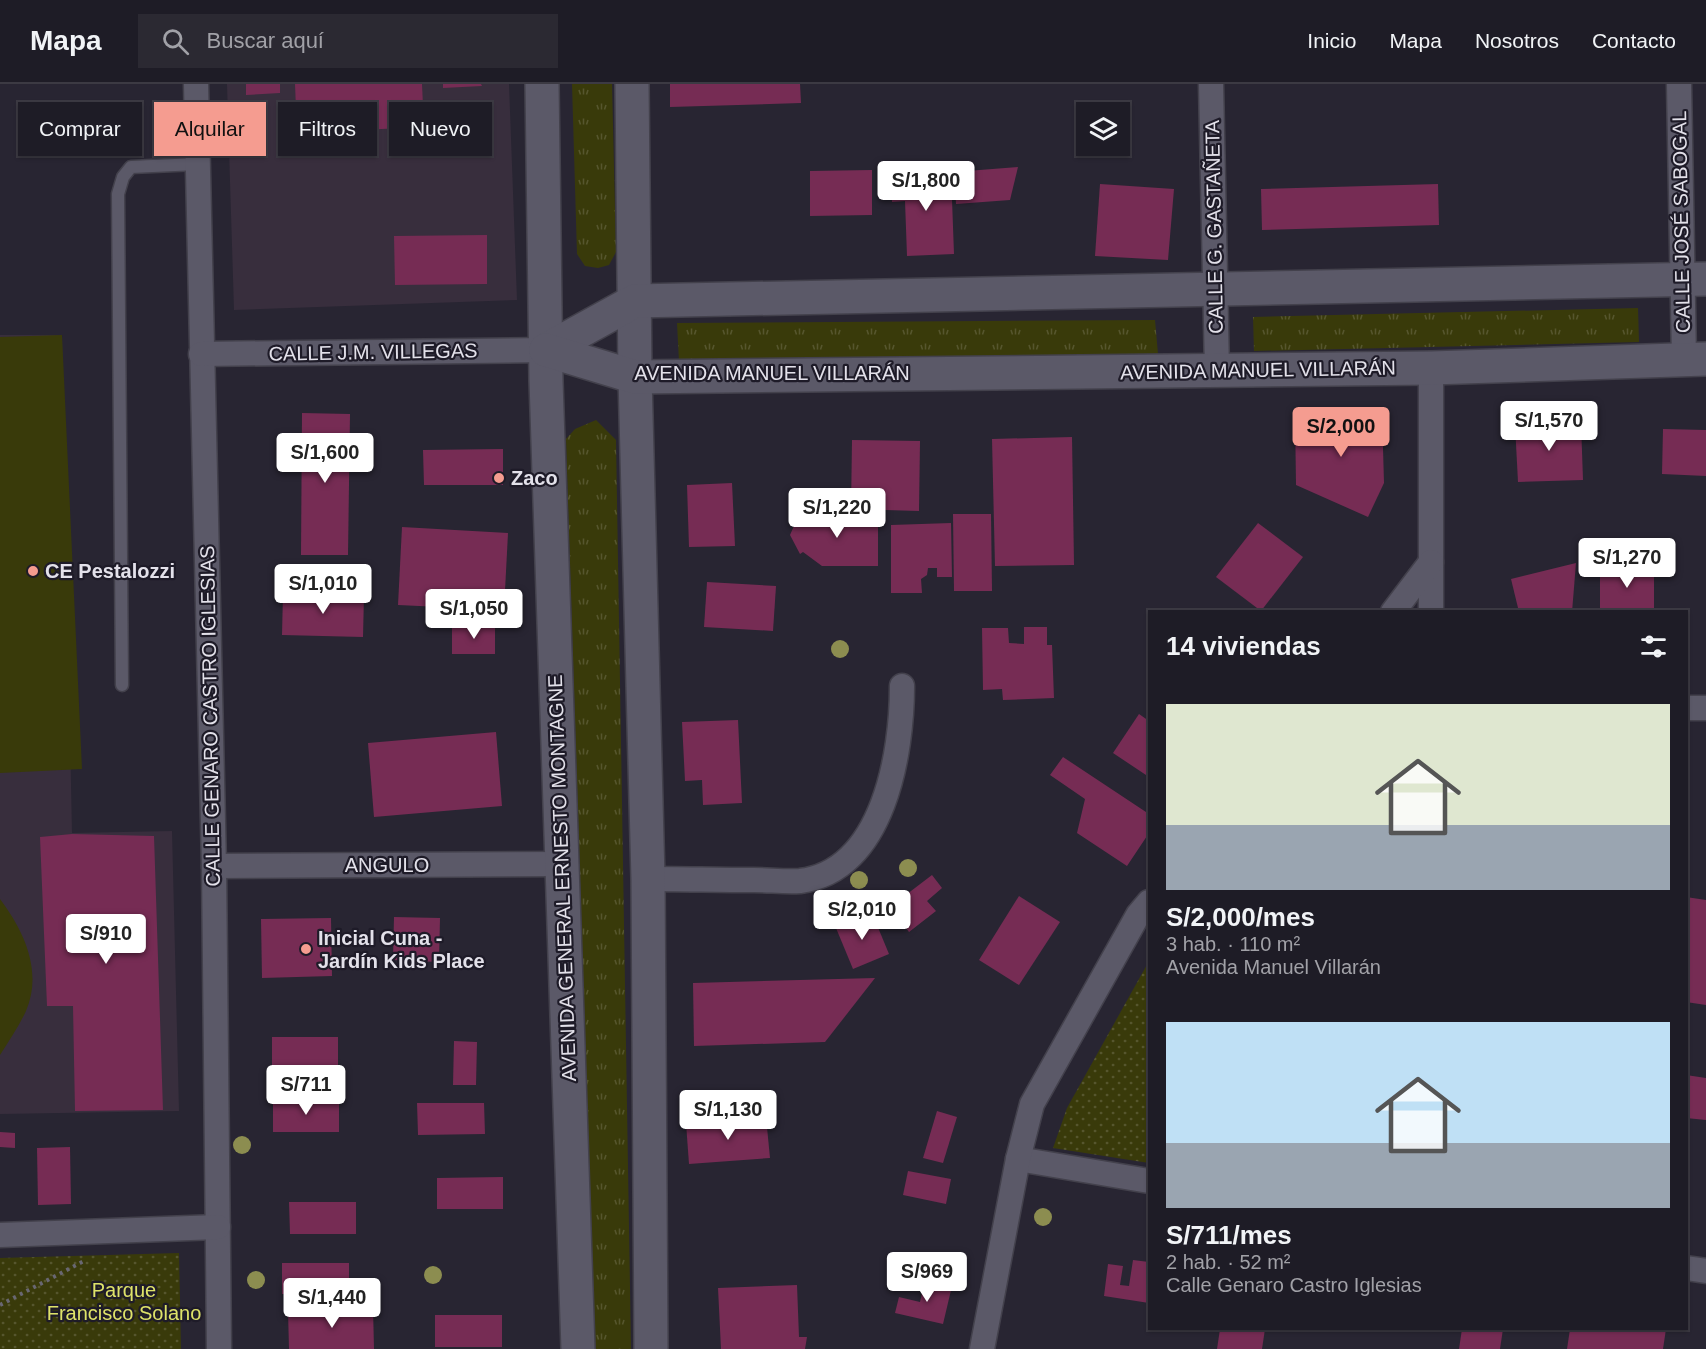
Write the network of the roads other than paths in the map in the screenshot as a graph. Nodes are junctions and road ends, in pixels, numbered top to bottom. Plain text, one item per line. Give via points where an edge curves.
1 (196, 84) edge
2 (542, 84) edge
3 (632, 84) edge
4 (1211, 84) edge
5 (1678, 84) edge
6 (197, 164) junction
7 (1693, 279) edge
8 (1215, 289) junction
9 (635, 301) junction
10 (546, 350) junction
11 (201, 354) junction
12 (1695, 359) edge
13 (1431, 368) junction
14 (1217, 371) junction
15 (635, 376) junction
16 (1431, 562) junction
17 (1395, 610) edge
18 (1431, 610) edge
19 (122, 684) dead end
20 (902, 686) dead end
21 (1688, 708) edge
22 (1706, 708) edge
23 (561, 864) junction
24 (214, 866) junction
25 (648, 879) junction
26 (1148, 903) edge
27 (1018, 1159) junction
28 (1148, 1181) edge
29 (218, 1227) junction
30 (0, 1235) edge
31 (1688, 1268) edge
32 (1706, 1271) edge
33 (219, 1349) edge
34 (578, 1349) edge
35 (651, 1349) edge
36 (982, 1349) edge

1 - 6 street, CALLE GENARO CASTRO IGLESIAS
2 - 10 main road, AVENIDA GENERAL ERNESTO MONTAGNE
3 - 9 main road
4 - 8 street, CALLE G. GASTAÑETA
5 - 7 street, CALLE JOSÉ SABOGAL via 1683,254
6 - 11 street, CALLE GENARO CASTRO IGLESIAS
6 - 19 lane via 131,167 118,194
7 - 8 main road
7 - 12 street, CALLE JOSÉ SABOGAL
8 - 9 main road
8 - 14 street, CALLE G. GASTAÑETA
9 - 10 main road
9 - 15 main road
10 - 11 street, CALLE J.M. VILLEGAS
10 - 15 main road, AVENIDA MANUEL VILLARÁN
10 - 23 main road, AVENIDA GENERAL ERNESTO MONTAGNE
11 - 24 street, CALLE GENARO CASTRO IGLESIAS
12 - 13 main road, AVENIDA MANUEL VILLARÁN
13 - 14 main road, AVENIDA MANUEL VILLARÁN
13 - 16 street
14 - 15 main road, AVENIDA MANUEL VILLARÁN
15 - 25 main road
16 - 17 street
16 - 18 street
20 - 25 street via 900,743 887,794 862,841 830,871 801,880
21 - 22 street
23 - 24 street, ANGULO
23 - 34 main road, AVENIDA GENERAL ERNESTO MONTAGNE
24 - 29 street, CALLE GENARO CASTRO IGLESIAS
25 - 35 main road
26 - 27 street via 1032,1104
27 - 28 street
27 - 36 street
29 - 30 street
29 - 33 street, CALLE GENARO CASTRO IGLESIAS
31 - 32 street

